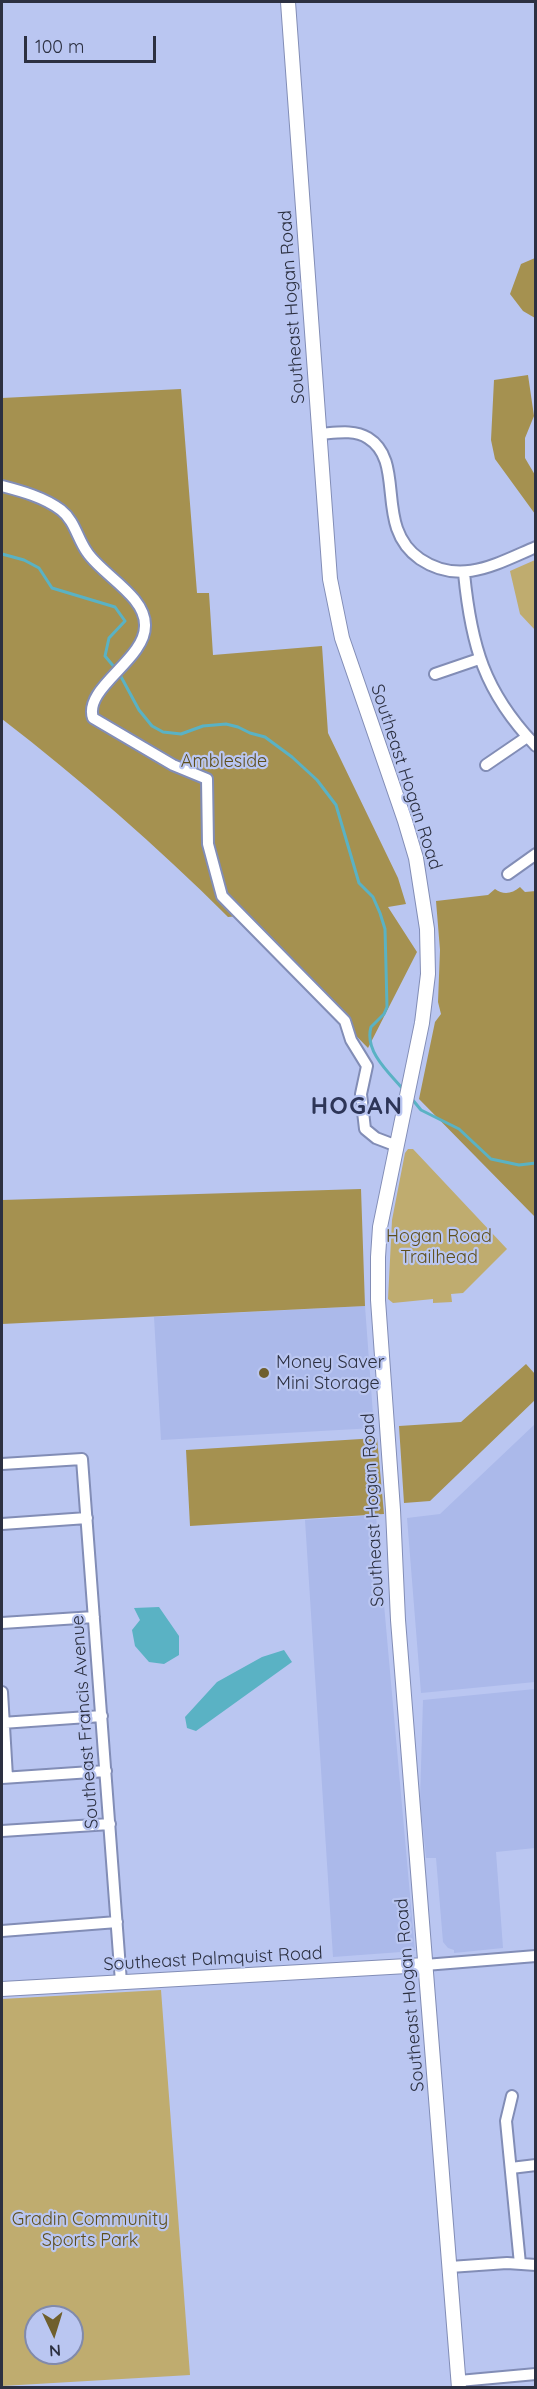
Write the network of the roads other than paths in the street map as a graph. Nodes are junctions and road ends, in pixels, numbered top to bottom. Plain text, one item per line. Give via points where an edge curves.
1 (288, 2) edge
2 (319, 434) junction
3 (2, 486) edge
4 (536, 547) edge
5 (464, 573) junction
6 (479, 659) junction
7 (435, 674) dead end
8 (527, 737) junction
9 (536, 746) edge
10 (486, 765) dead end
11 (536, 854) edge
12 (508, 874) dead end
13 (397, 1146) junction
14 (2, 1464) edge
15 (87, 1518) junction
16 (2, 1524) edge
17 (94, 1617) junction
18 (2, 1623) edge
19 (2, 1692) edge
20 (102, 1716) junction
21 (2, 1723) edge
22 (106, 1771) junction
23 (4, 1777) edge
24 (110, 1824) junction
25 (2, 1831) edge
26 (117, 1922) junction
27 (2, 1931) edge
28 (536, 1956) edge
29 (425, 1965) junction
30 (122, 1982) junction
31 (2, 1989) edge
32 (512, 2096) dead end
33 (536, 2165) edge
34 (511, 2168) junction
35 (520, 2264) junction
36 (536, 2265) edge
37 (450, 2267) junction
38 (536, 2374) edge
39 (459, 2384) edge

1 - 2 main road, Southeast Hogan Road
2 - 5 street via 357,433 376,443 387,463 394,521 406,546 428,564
2 - 13 main road, Southeast Hogan Road via 336,610 352,670 405,821 426,914 426,993
3 - 13 street via 27,493 66,514 87,552 140,608 144,632 138,646 101,690 91,708 93,718 173,765 207,779 208,844 222,896 345,1021 367,1066 361,1094 365,1129
4 - 5 street
5 - 6 street via 470,628
6 - 7 street
6 - 8 street via 493,689
8 - 9 street
8 - 10 street
11 - 12 street
13 - 29 main road, Southeast Hogan Road via 380,1227 377,1292 398,1629
14 - 15 street, Southeast Francis Avenue via 82,1459
15 - 16 street
15 - 17 street, Southeast Francis Avenue
17 - 18 street
17 - 20 street, Southeast Francis Avenue
19 - 21 street
20 - 21 street
20 - 22 street, Southeast Francis Avenue
21 - 23 street
22 - 23 street
22 - 24 street, Southeast Francis Avenue
24 - 25 street
24 - 26 street, Southeast Francis Avenue
26 - 27 street
26 - 30 street, Southeast Francis Avenue
28 - 29 street
29 - 30 main road, Southeast Palmquist Road
29 - 37 main road, Southeast Hogan Road
30 - 31 main road, Southeast Palmquist Road
32 - 34 street via 506,2121
33 - 34 street
34 - 35 street
35 - 36 street
35 - 37 street
37 - 39 main road, Southeast Hogan Road
38 - 39 street

